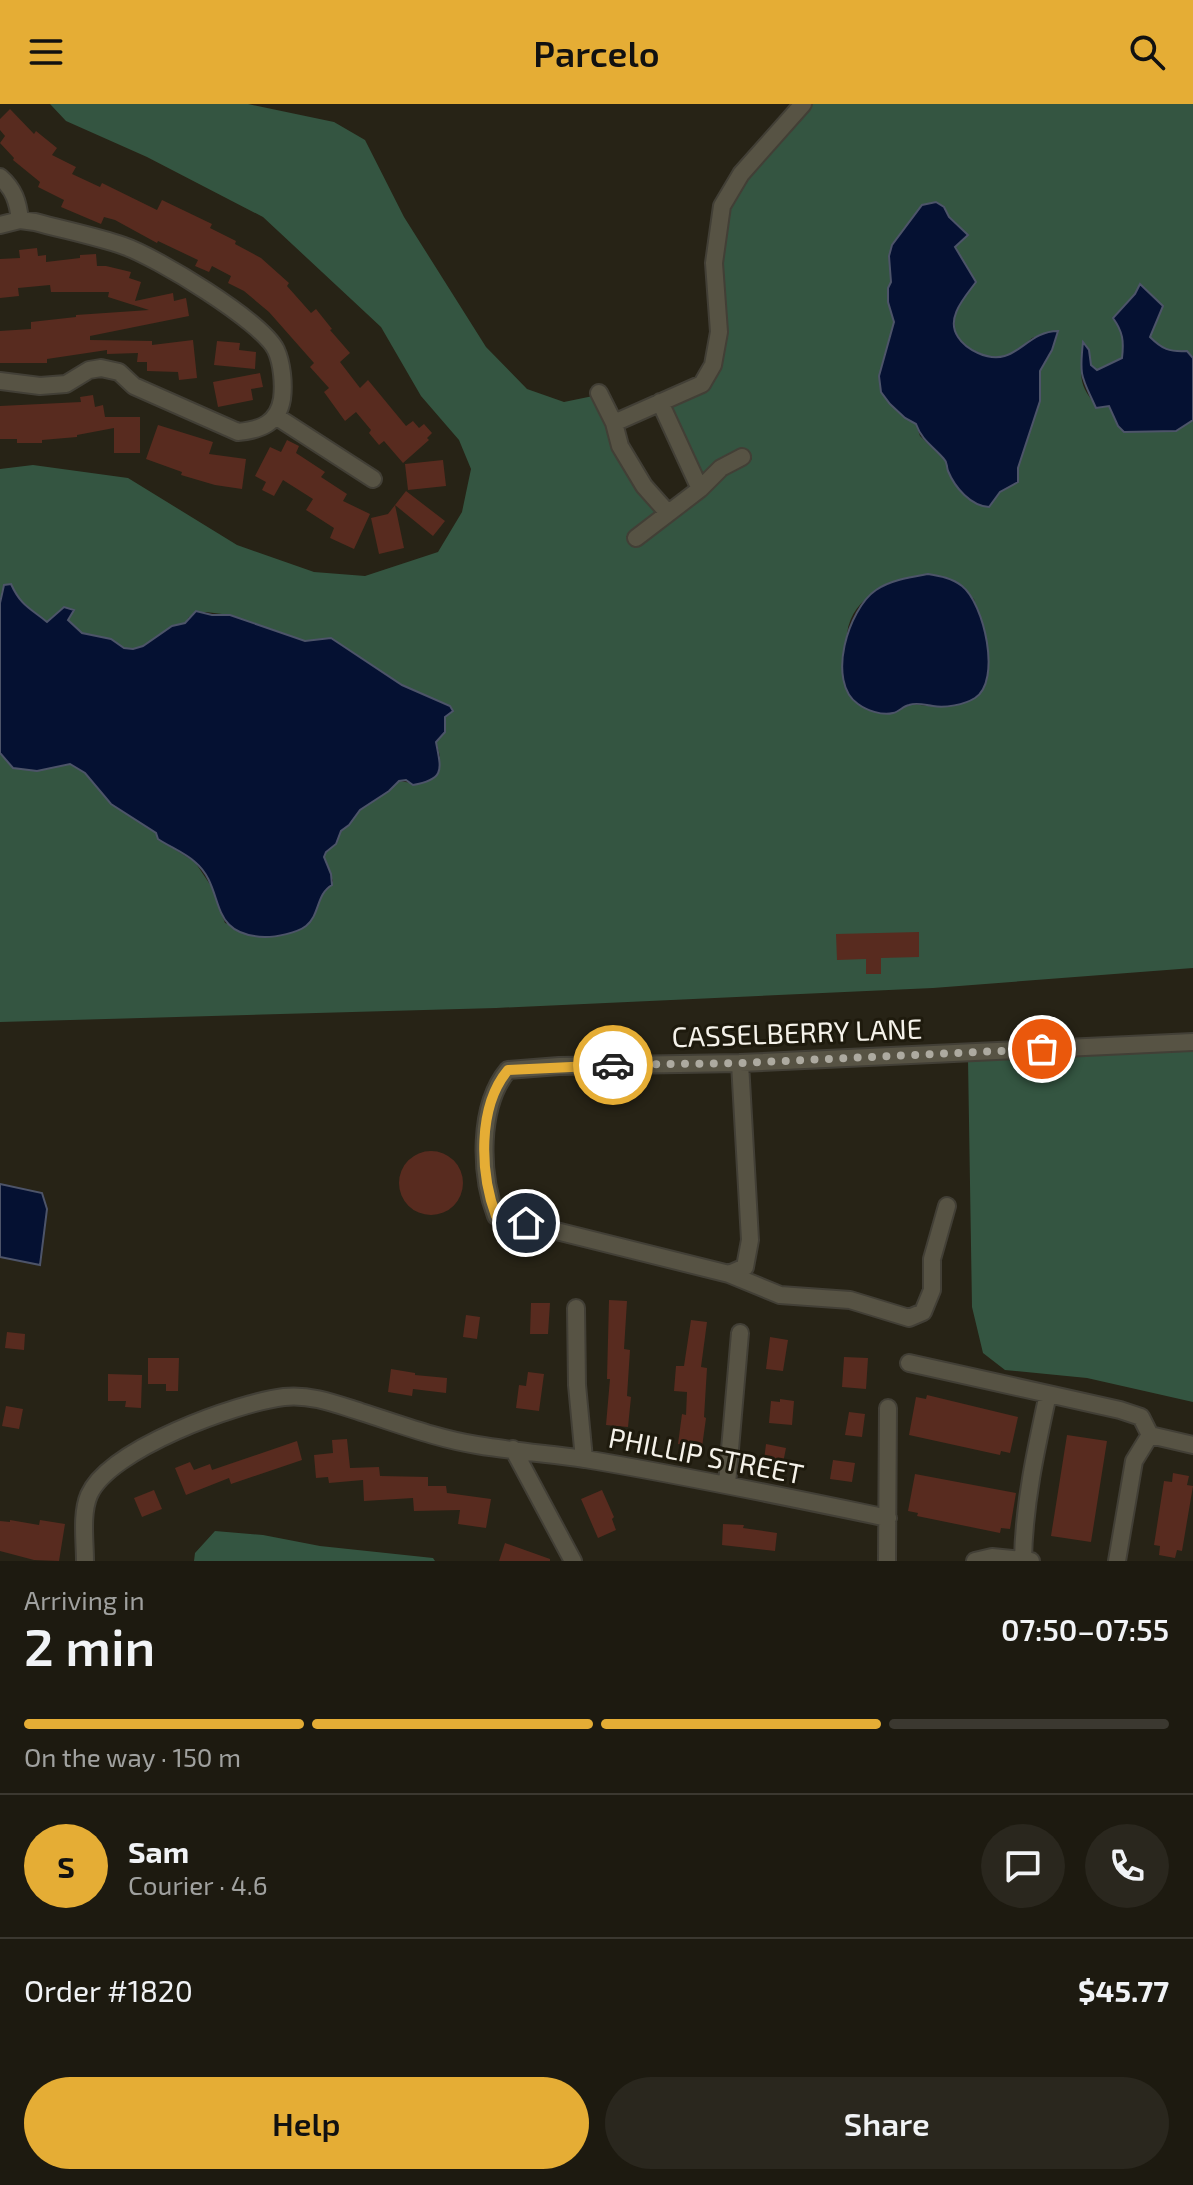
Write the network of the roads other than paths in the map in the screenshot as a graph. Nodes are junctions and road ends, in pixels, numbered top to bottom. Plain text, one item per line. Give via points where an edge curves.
1 (803, 104) edge
2 (0, 177) edge
3 (20, 220) junction
4 (0, 225) edge
5 (0, 381) edge
6 (599, 393) dead end
7 (660, 402) junction
8 (277, 417) junction
9 (614, 423) junction
10 (742, 457) dead end
11 (373, 479) dead end
12 (700, 489) junction
13 (668, 513) junction
14 (636, 538) dead end
15 (1193, 1042) edge
16 (740, 1063) junction
17 (947, 1206) dead end
18 (729, 1274) junction
19 (576, 1308) dead end
20 (740, 1333) dead end
21 (909, 1363) dead end
22 (1048, 1394) junction
23 (888, 1408) dead end
24 (1150, 1435) junction
25 (1193, 1445) edge
26 (513, 1449) junction
27 (584, 1459) junction
28 (727, 1484) junction
29 (888, 1518) junction
30 (1023, 1560) edge
31 (85, 1561) edge
32 (573, 1561) edge
33 (887, 1561) edge
34 (975, 1561) edge
35 (1031, 1561) edge
36 (1117, 1561) edge

1 - 7 street via 741,174 722,206 714,263 719,332 713,365 702,384
2 - 3 street via 18,203
3 - 4 street
3 - 8 street via 125,246 251,323 276,351 282,375
5 - 8 street via 66,384 101,368 238,432 253,431
6 - 9 street
7 - 9 street
7 - 12 street
8 - 11 street
9 - 13 street via 620,446
10 - 12 street
12 - 13 street
13 - 14 street
15 - 16 street, CASSELBERRY LANE
16 - 18 street via 750,1240 745,1267
16 - 18 street, CASSELBERRY LANE via 508,1070 489,1104 485,1128 489,1197 496,1216
17 - 18 street via 932,1259 932,1290 923,1312 909,1318 850,1300 780,1295
19 - 27 street
20 - 28 street
21 - 22 street
22 - 24 street via 1141,1417
22 - 30 street via 1026,1511
23 - 29 street
24 - 25 street
24 - 36 street via 1134,1461
26 - 27 street, PHILLIP STREET
26 - 31 street, PHILLIP STREET via 435,1435 332,1403 283,1397 228,1412 144,1447 101,1476 88,1497
26 - 32 street
27 - 28 street, PHILLIP STREET
28 - 29 street, PHILLIP STREET
29 - 33 street
30 - 34 street
30 - 35 street

